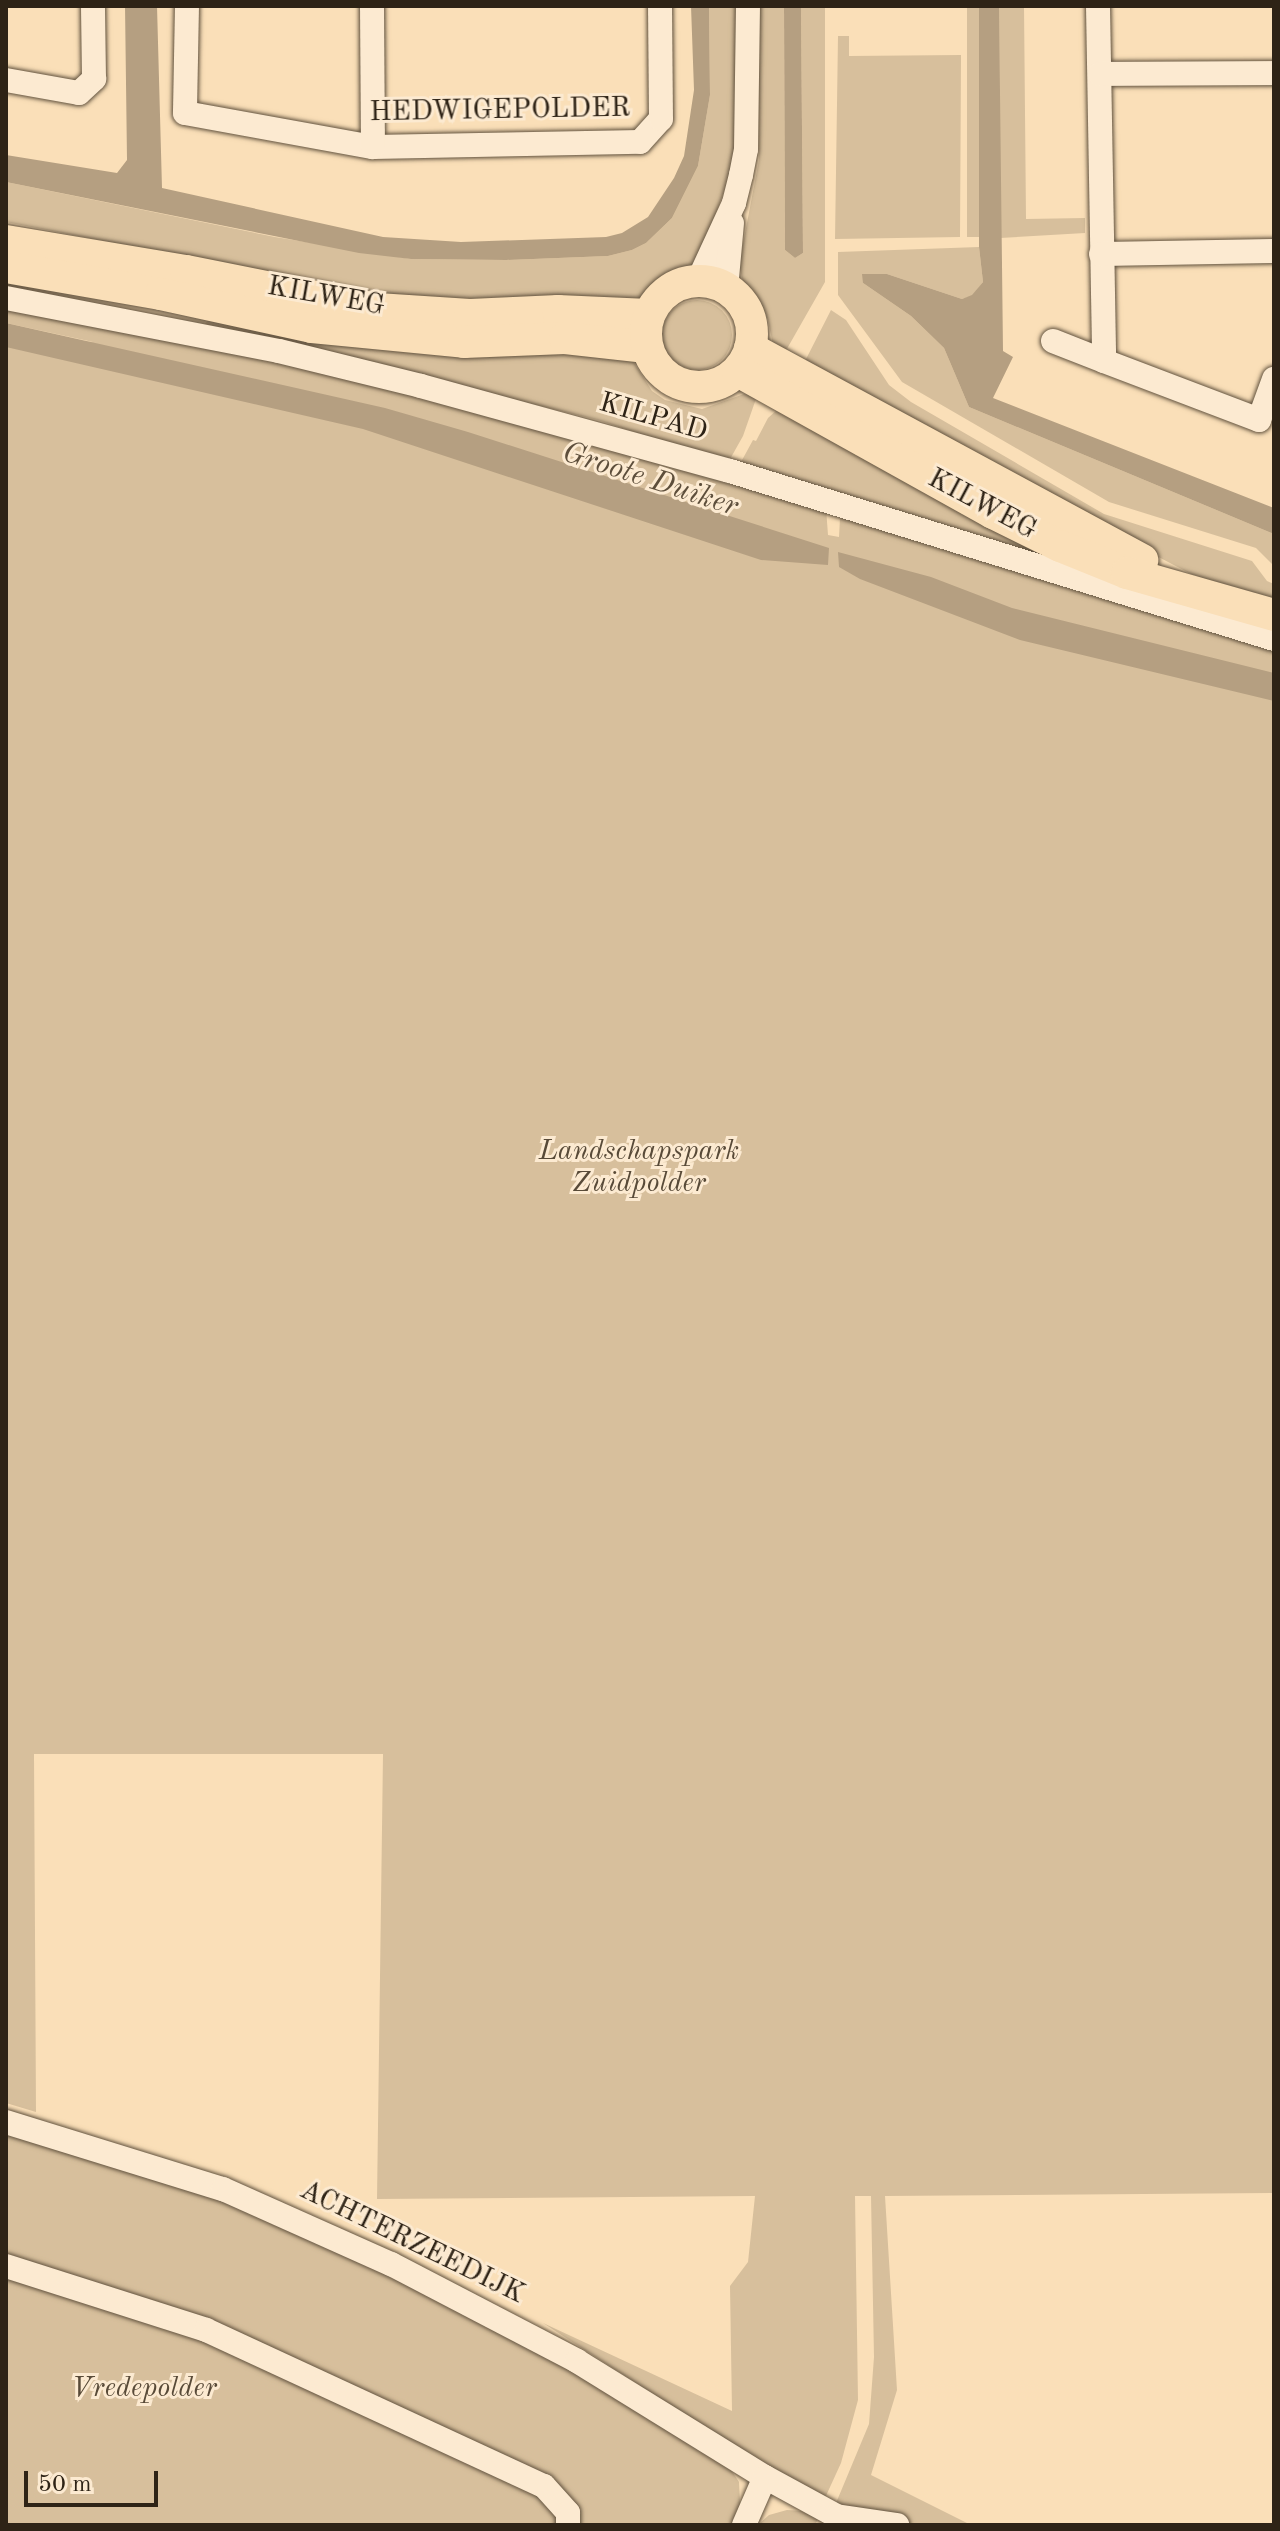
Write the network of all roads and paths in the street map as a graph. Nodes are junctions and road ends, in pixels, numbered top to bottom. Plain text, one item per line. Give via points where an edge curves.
1 (93, 6) edge
2 (187, 6) edge
3 (372, 6) edge
4 (660, 6) edge
5 (748, 6) edge
6 (1098, 6) edge
7 (1274, 73) edge
8 (1100, 74) junction
9 (6, 80) edge
10 (373, 147) junction
11 (6, 241) edge
12 (1274, 251) edge
13 (1101, 254) junction
14 (6, 267) edge
15 (712, 285) junction
16 (6, 298) edge
17 (648, 331) junction
18 (1053, 341) dead end
19 (744, 360) junction
20 (1104, 361) junction
21 (1274, 379) edge
22 (1274, 615) edge
23 (1274, 639) edge
24 (6, 2122) edge
25 (6, 2266) edge
26 (765, 2477) junction
27 (844, 2521) edge
28 (568, 2525) edge
29 (744, 2525) edge
30 (897, 2525) edge

1 - 9 street via 94,79 79,93
2 - 10 street, HEDWIGEPOLDER via 185,113
3 - 10 street
4 - 10 street, HEDWIGEPOLDER via 661,119 640,142
5 - 15 street via 746,149
6 - 8 street
7 - 8 street
8 - 13 street
11 - 17 main road, KILWEG via 377,309 470,315 558,311
12 - 13 street
13 - 20 street
14 - 17 main road, KILWEG via 312,327 464,342
15 - 17 main road via 680,284 664,293
15 - 19 main road via 739,300 748,314
16 - 23 street, KILPAD via 279,351 421,386 730,471
17 - 19 main road via 665,376 685,386 719,384
18 - 20 street
19 - 22 main road, KILWEG via 1174,577
20 - 21 street via 1259,420
24 - 26 street, ACHTERZEEDIJK via 223,2189 310,2226 491,2313
25 - 28 street via 206,2330 544,2486 568,2513
26 - 27 street, ACHTERZEEDIJK
26 - 29 street
27 - 30 street, ACHTERZEEDIJK

